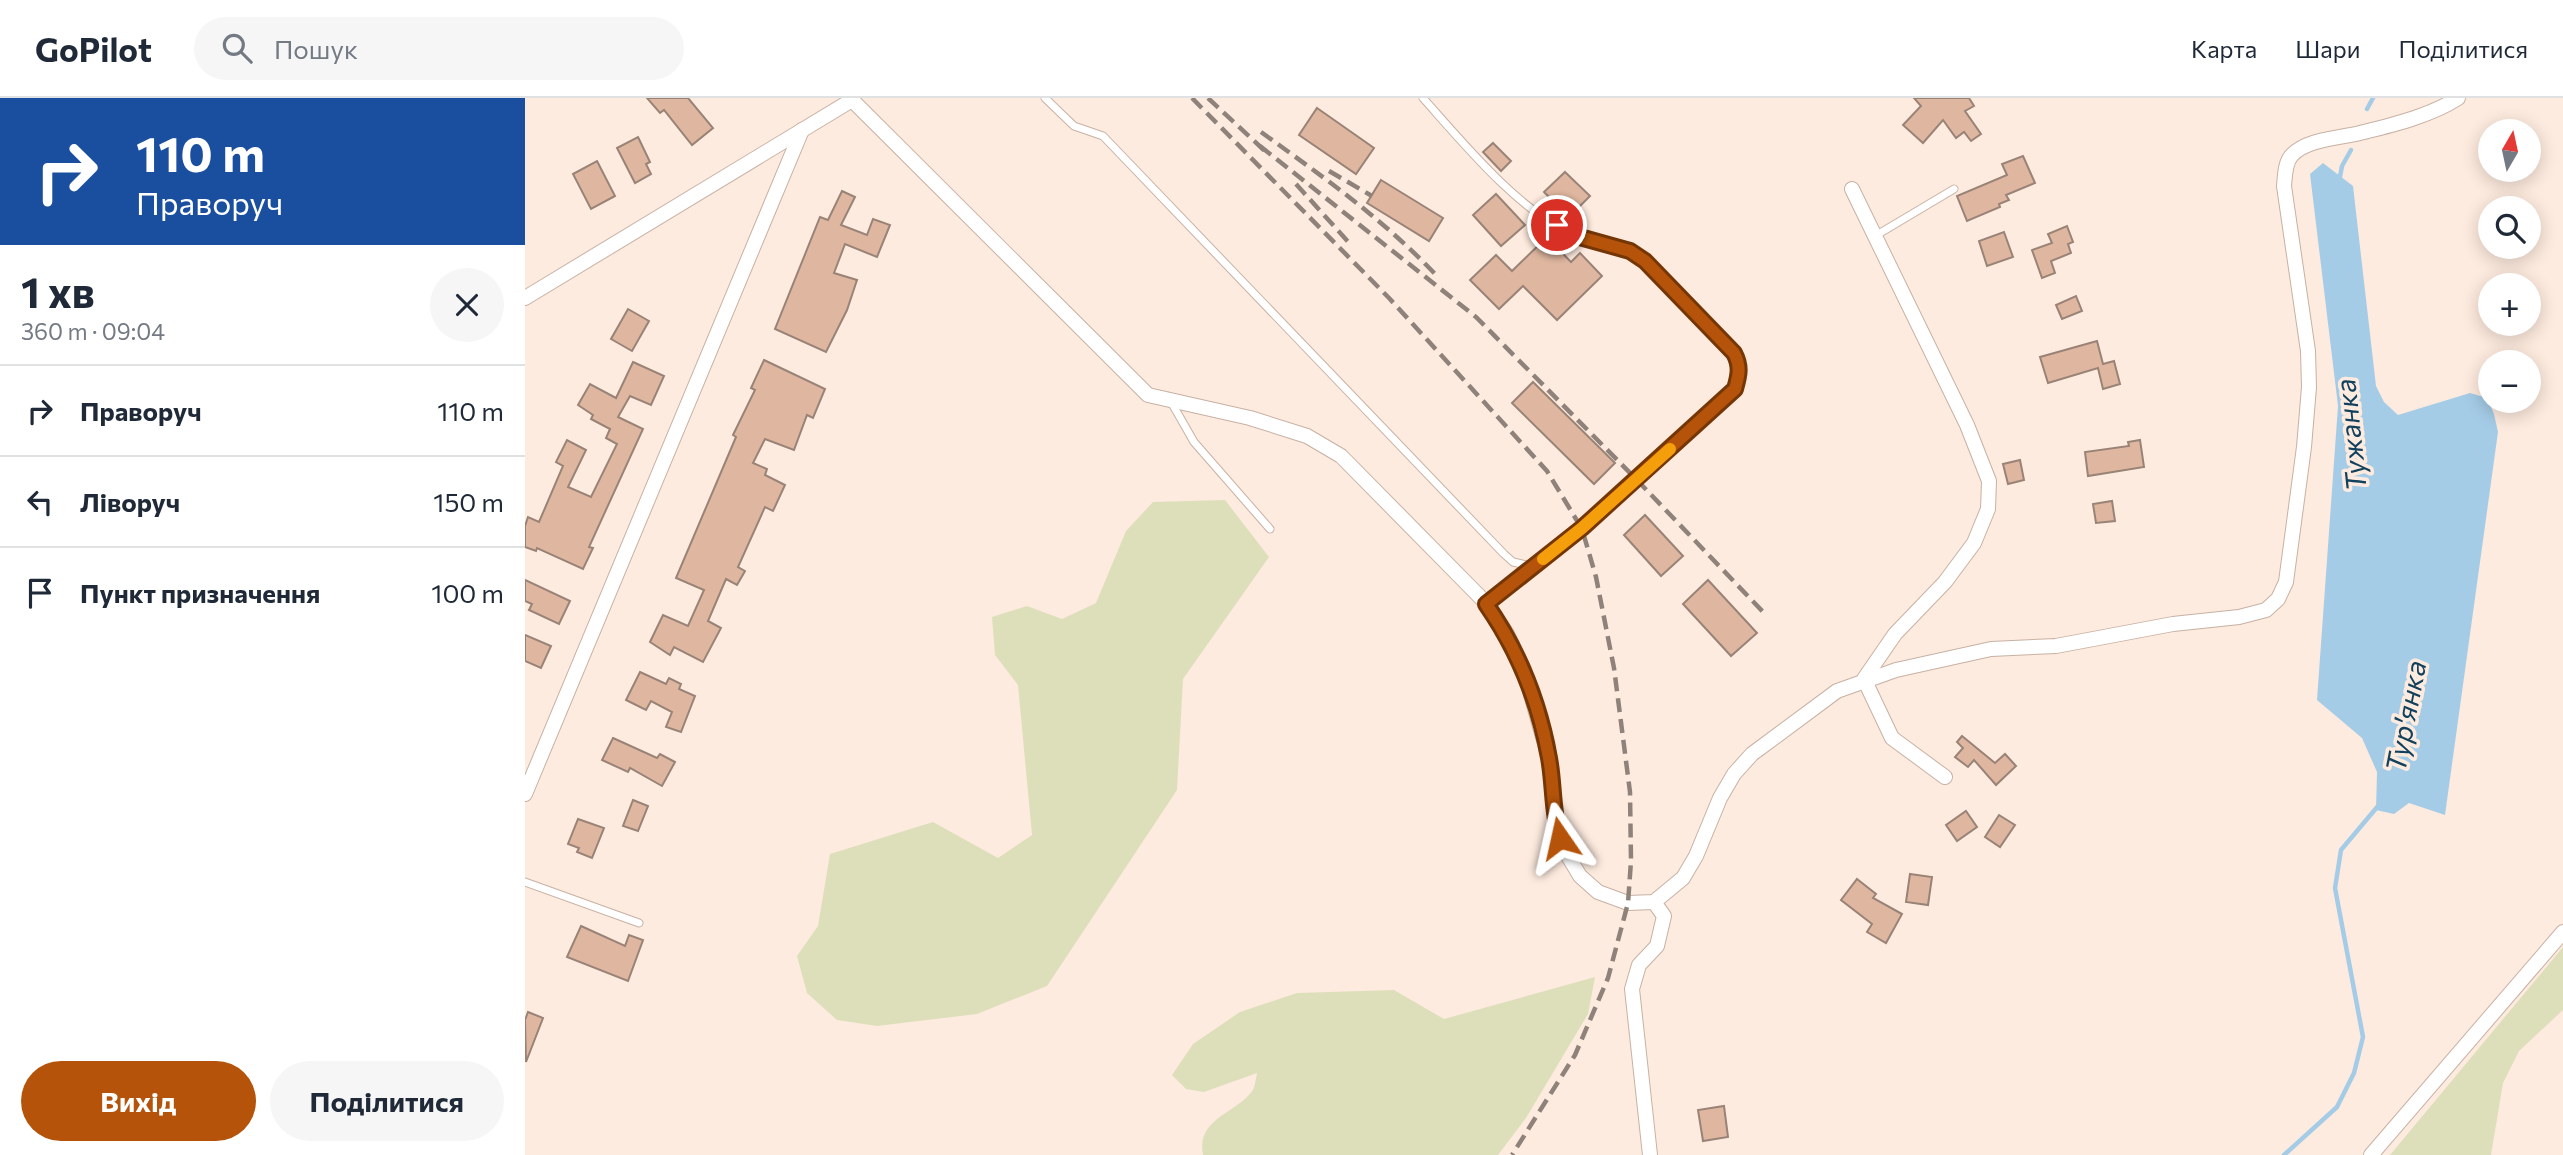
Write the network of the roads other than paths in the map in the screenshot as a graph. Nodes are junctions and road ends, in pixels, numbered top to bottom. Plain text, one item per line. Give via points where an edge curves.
1 (1045, 98) edge
2 (1423, 98) edge
3 (2458, 98) edge
4 (851, 99) edge
5 (802, 130) junction
6 (1852, 189) dead end
7 (1954, 190) dead end
8 (1875, 236) junction
9 (525, 298) edge
10 (1170, 400) junction
11 (1270, 529) dead end
12 (1531, 566) junction
13 (1486, 604) junction
14 (1864, 680) junction
15 (1945, 777) dead end
16 (525, 794) edge
17 (525, 882) edge
18 (1654, 902) junction
19 (639, 923) dead end
20 (2563, 932) edge
21 (1650, 1155) edge
22 (2371, 1155) edge

1 - 12 lane via 1074,126 1103,136 1504,554 1513,562
2 - 12 lane via 1483,165 1539,213 1576,236 1630,251 1645,261 1739,363 1735,389 1582,528
3 - 14 street via 2442,108 2363,133 2306,146 2291,156 2287,167 2284,186 2309,387 2286,582 2278,599 2266,610 2239,617 2056,646 1990,649
4 - 5 street
4 - 10 street via 1148,395
5 - 9 street
5 - 16 street
6 - 8 street
7 - 8 lane
8 - 14 street via 1967,425 1989,481 1988,509 1974,543 1945,582 1895,634
10 - 11 lane via 1194,442
10 - 13 street via 1307,436 1341,456
12 - 13 lane
13 - 18 street via 1524,670 1549,758 1556,825 1565,851 1580,876 1598,892 1628,903
14 - 15 street via 1892,738
14 - 18 street via 1837,691 1752,754 1720,798 1683,877
17 - 19 lane
18 - 21 street via 1664,916 1663,928 1657,946 1639,965 1632,989
20 - 22 street

